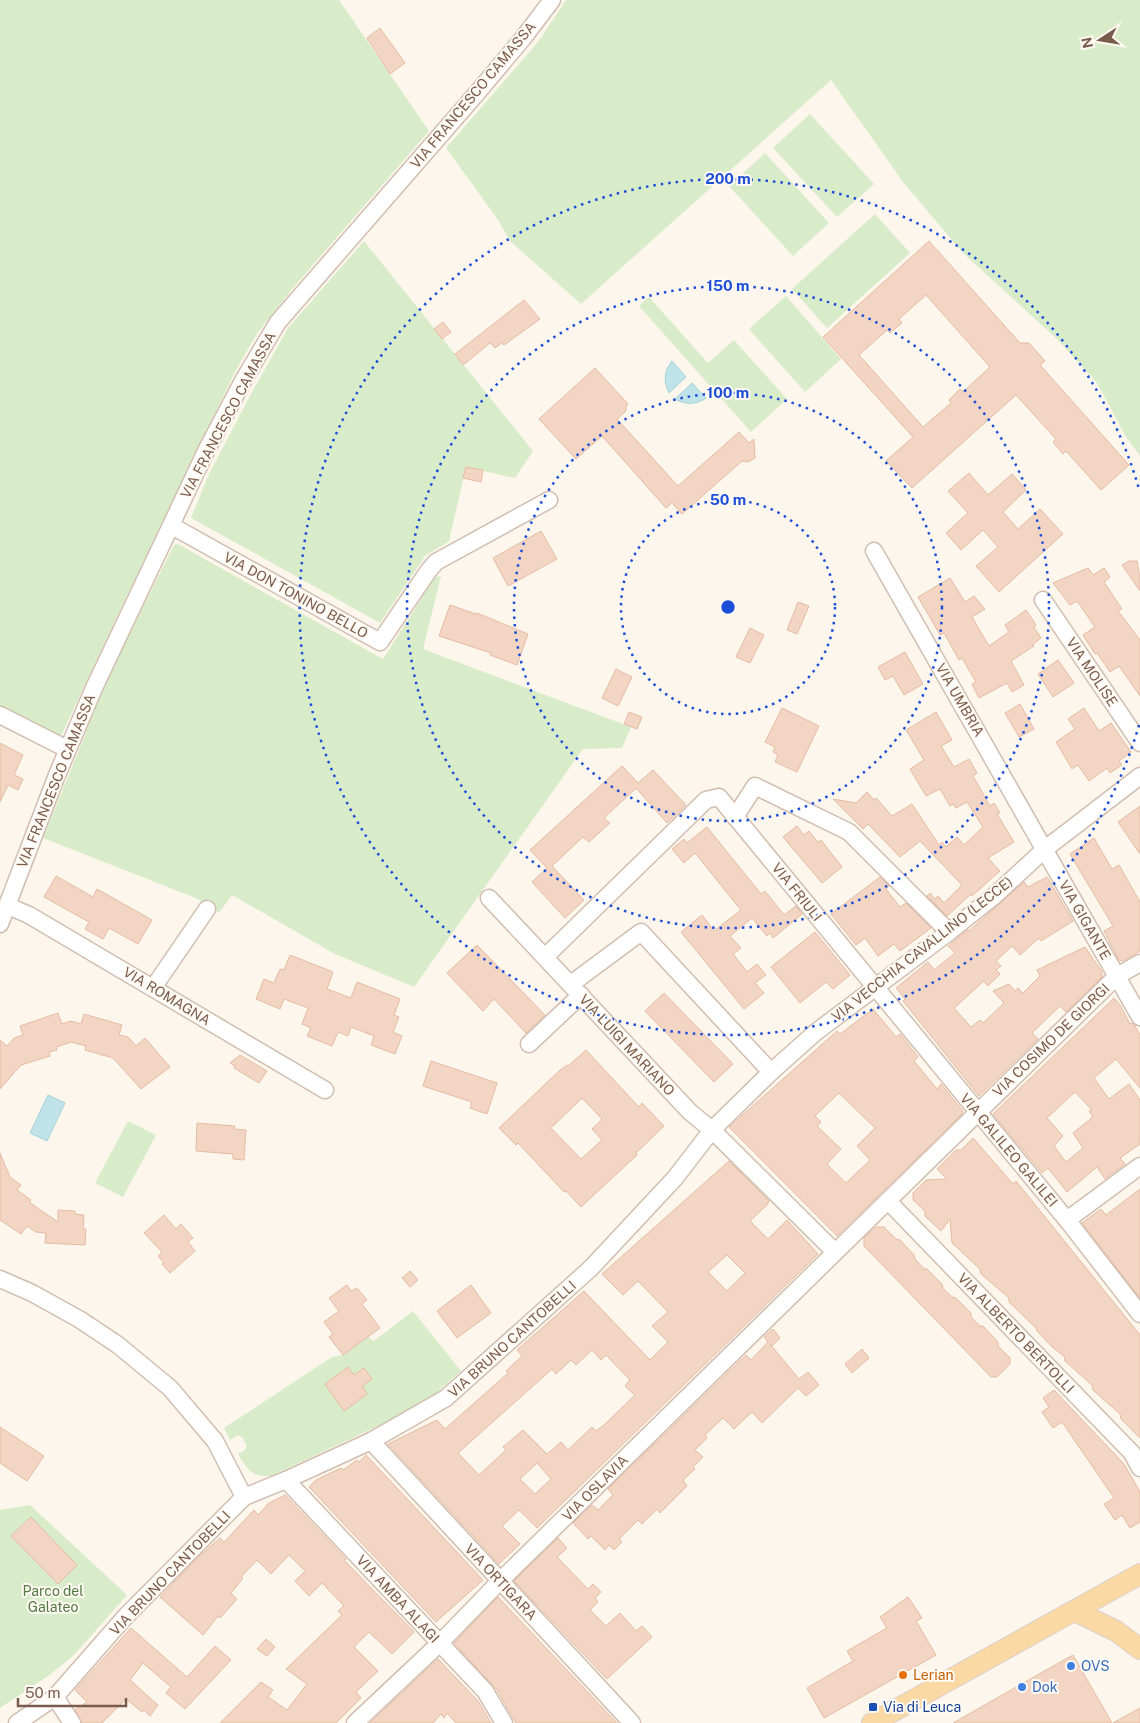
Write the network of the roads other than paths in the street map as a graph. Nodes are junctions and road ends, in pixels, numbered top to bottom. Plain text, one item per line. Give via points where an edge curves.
1 (552, 0) edge
2 (549, 500) dead end
3 (172, 526) junction
4 (874, 551) dead end
5 (1043, 600) dead end
6 (0, 715) edge
7 (1140, 743) edge
8 (67, 749) junction
9 (1140, 776) edge
10 (735, 817) junction
11 (1045, 848) junction
12 (489, 898) dead end
13 (8, 906) junction
14 (207, 909) dead end
15 (0, 924) edge
16 (949, 932) junction
17 (545, 957) junction
18 (1140, 962) edge
19 (1117, 976) junction
20 (875, 987) junction
21 (153, 988) junction
22 (576, 990) junction
23 (1140, 1017) edge
24 (529, 1044) dead end
25 (771, 1072) junction
26 (325, 1090) dead end
27 (977, 1113) junction
28 (712, 1130) junction
29 (1140, 1166) edge
30 (888, 1201) junction
31 (1067, 1220) junction
32 (836, 1252) junction
33 (0, 1279) edge
34 (1140, 1314) edge
35 (371, 1441) junction
36 (1140, 1468) edge
37 (286, 1480) junction
38 (244, 1497) junction
39 (1140, 1578) edge
40 (500, 1581) junction
41 (1075, 1611) junction
42 (440, 1643) junction
43 (1140, 1649) edge
44 (55, 1697) junction
45 (17, 1723) edge
46 (72, 1723) edge
47 (354, 1723) edge
48 (504, 1723) edge
49 (632, 1723) edge
50 (872, 1723) edge

1 - 3 street, VIA FRANCESCO CAMASSA via 477,93 278,322 207,449
2 - 3 street, VIA DON TONINO BELLO via 436,562 380,642
3 - 8 street, VIA FRANCESCO CAMASSA
4 - 11 street, VIA UMBRIA
5 - 7 street, VIA MOLISE
6 - 8 street
8 - 13 street, VIA FRANCESCO CAMASSA
9 - 11 street, VIA VECCHIA CAVALLINO (LECCE)
10 - 16 street via 755,786 848,832
10 - 17 street, VIA FRIULI via 719,797 706,800
10 - 20 street, VIA FRIULI
11 - 16 street, VIA VECCHIA CAVALLINO (LECCE) via 993,897
11 - 19 street, VIA GIGANTE
12 - 17 street, VIA LUIGI MARIANO
13 - 15 street, VIA FRANCESCO CAMASSA
13 - 21 street, VIA ROMAGNA via 29,915
14 - 21 street
16 - 20 street, VIA VECCHIA CAVALLINO (LECCE)
17 - 22 street, VIA LUIGI MARIANO
18 - 19 street, VIA COSIMO DE GIORGI
19 - 23 street, VIA GIGANTE
19 - 27 street, VIA COSIMO DE GIORGI
20 - 25 street, VIA VECCHIA CAVALLINO (LECCE)
20 - 27 street, VIA GALILEO GALILEI
21 - 26 street, VIA ROMAGNA
22 - 24 street
22 - 25 street via 641,932
22 - 28 street, VIA LUIGI MARIANO via 690,1112
25 - 28 street, VIA VECCHIA CAVALLINO (LECCE)
27 - 30 street, VIA COSIMO DE GIORGI
27 - 31 street, VIA GALILEO GALILEI
28 - 32 street, VIA LUIGI MARIANO
28 - 35 street, VIA BRUNO CANTOBELLI via 675,1178 590,1268 446,1398
29 - 31 street
30 - 32 street, VIA COSIMO DE GIORGI
30 - 36 street, VIA ALBERTO BERTOLLI via 1132,1453
31 - 34 street, VIA GALILEO GALILEI
32 - 40 street, VIA OSLAVIA
33 - 38 street via 79,1319 118,1345 170,1388 215,1441
35 - 37 street, VIA BRUNO CANTOBELLI
35 - 40 street, VIA ORTIGARA
37 - 38 street, VIA BRUNO CANTOBELLI
37 - 42 street, VIA AMBA ALAGI
38 - 44 street, VIA BRUNO CANTOBELLI via 125,1617
39 - 41 main road
40 - 42 street, VIA OSLAVIA
40 - 49 street, VIA ORTIGARA
41 - 43 main road via 1116,1632
41 - 50 main road
42 - 47 street, VIA OSLAVIA
42 - 48 street, VIA AMBA ALAGI via 485,1691
44 - 45 street, VIA BRUNO CANTOBELLI
44 - 46 street

